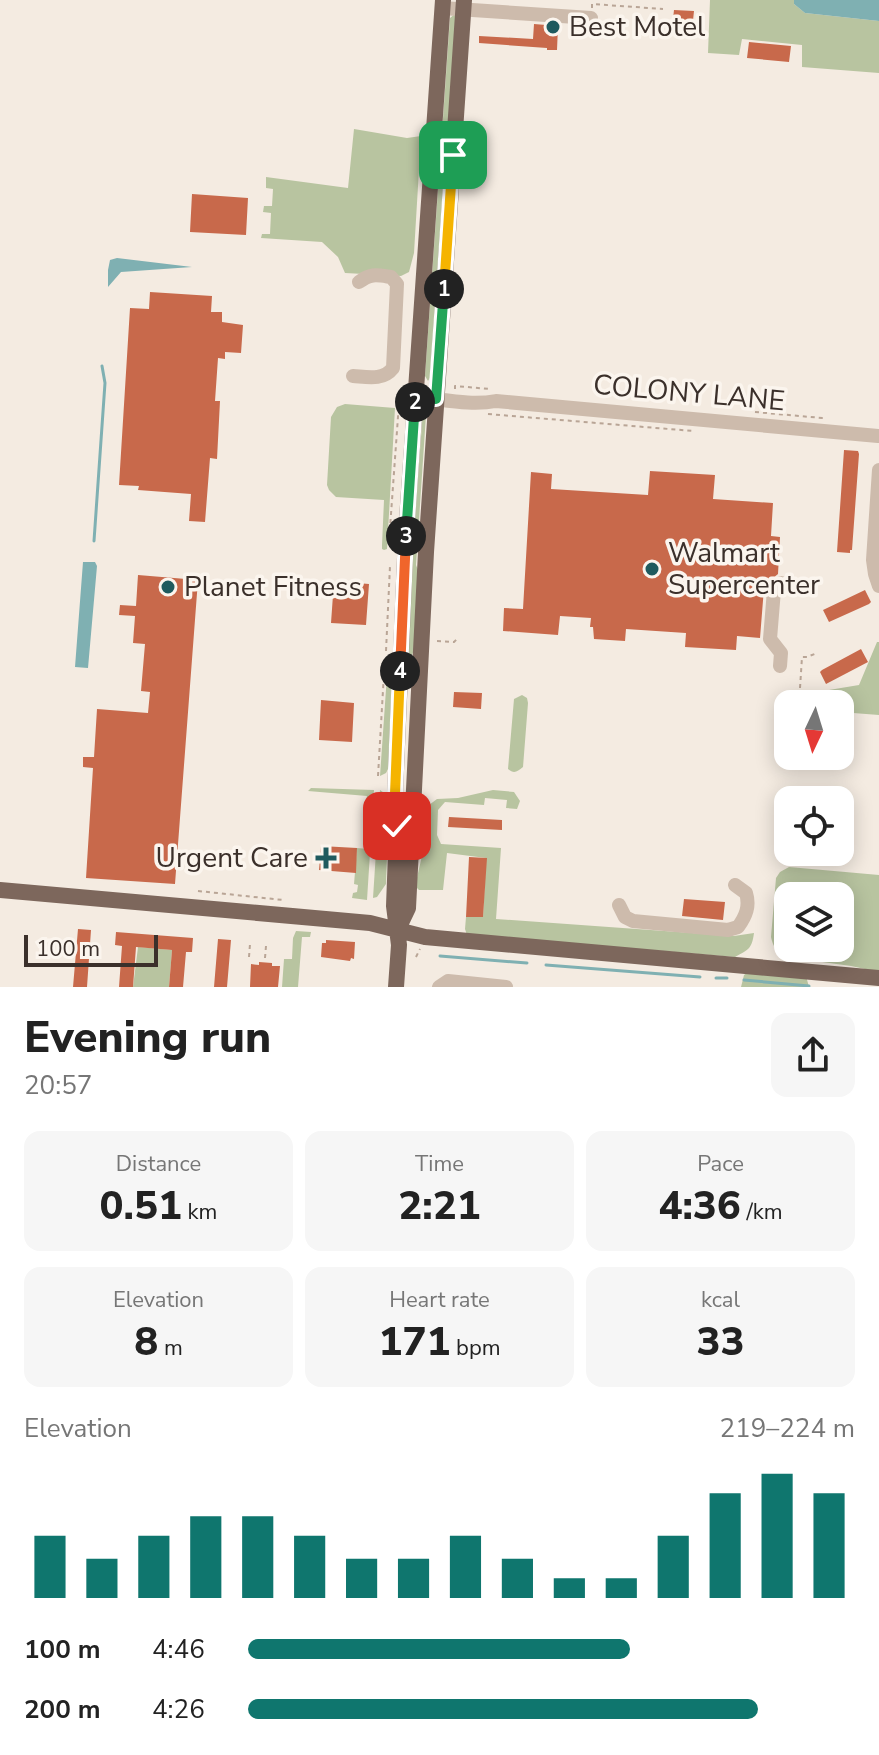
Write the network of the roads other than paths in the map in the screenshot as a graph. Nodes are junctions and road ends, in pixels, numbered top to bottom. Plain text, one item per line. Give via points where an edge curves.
1 (443, 4) edge
2 (463, 5) edge
3 (591, 18) road end
4 (359, 282) dead end
5 (353, 376) dead end
6 (436, 396) junction
7 (416, 397) junction
8 (879, 425) edge
9 (878, 437) edge
10 (879, 470) edge
11 (781, 583) dead end
12 (879, 586) edge
13 (780, 666) dead end
14 (735, 885) dead end
15 (0, 890) edge
16 (619, 905) dead end
17 (398, 929) junction
18 (879, 978) edge
19 (396, 987) edge
20 (439, 987) edge
21 (506, 987) edge

1 - 2 street
1 - 7 main road
2 - 3 street
2 - 6 main road
4 - 5 street via 367,275 391,277 397,284 393,368 382,377
6 - 7 street, COLONY LANE
6 - 9 street, COLONY LANE
6 - 17 main road via 408,908
7 - 17 main road via 395,794
8 - 9 street, COLONY LANE
10 - 12 street via 873,560
11 - 13 street via 774,590 770,639 781,653
14 - 16 street via 746,893 746,916 728,930 633,921
15 - 17 main road
17 - 18 main road via 425,937
17 - 19 main road
20 - 21 street via 448,981

